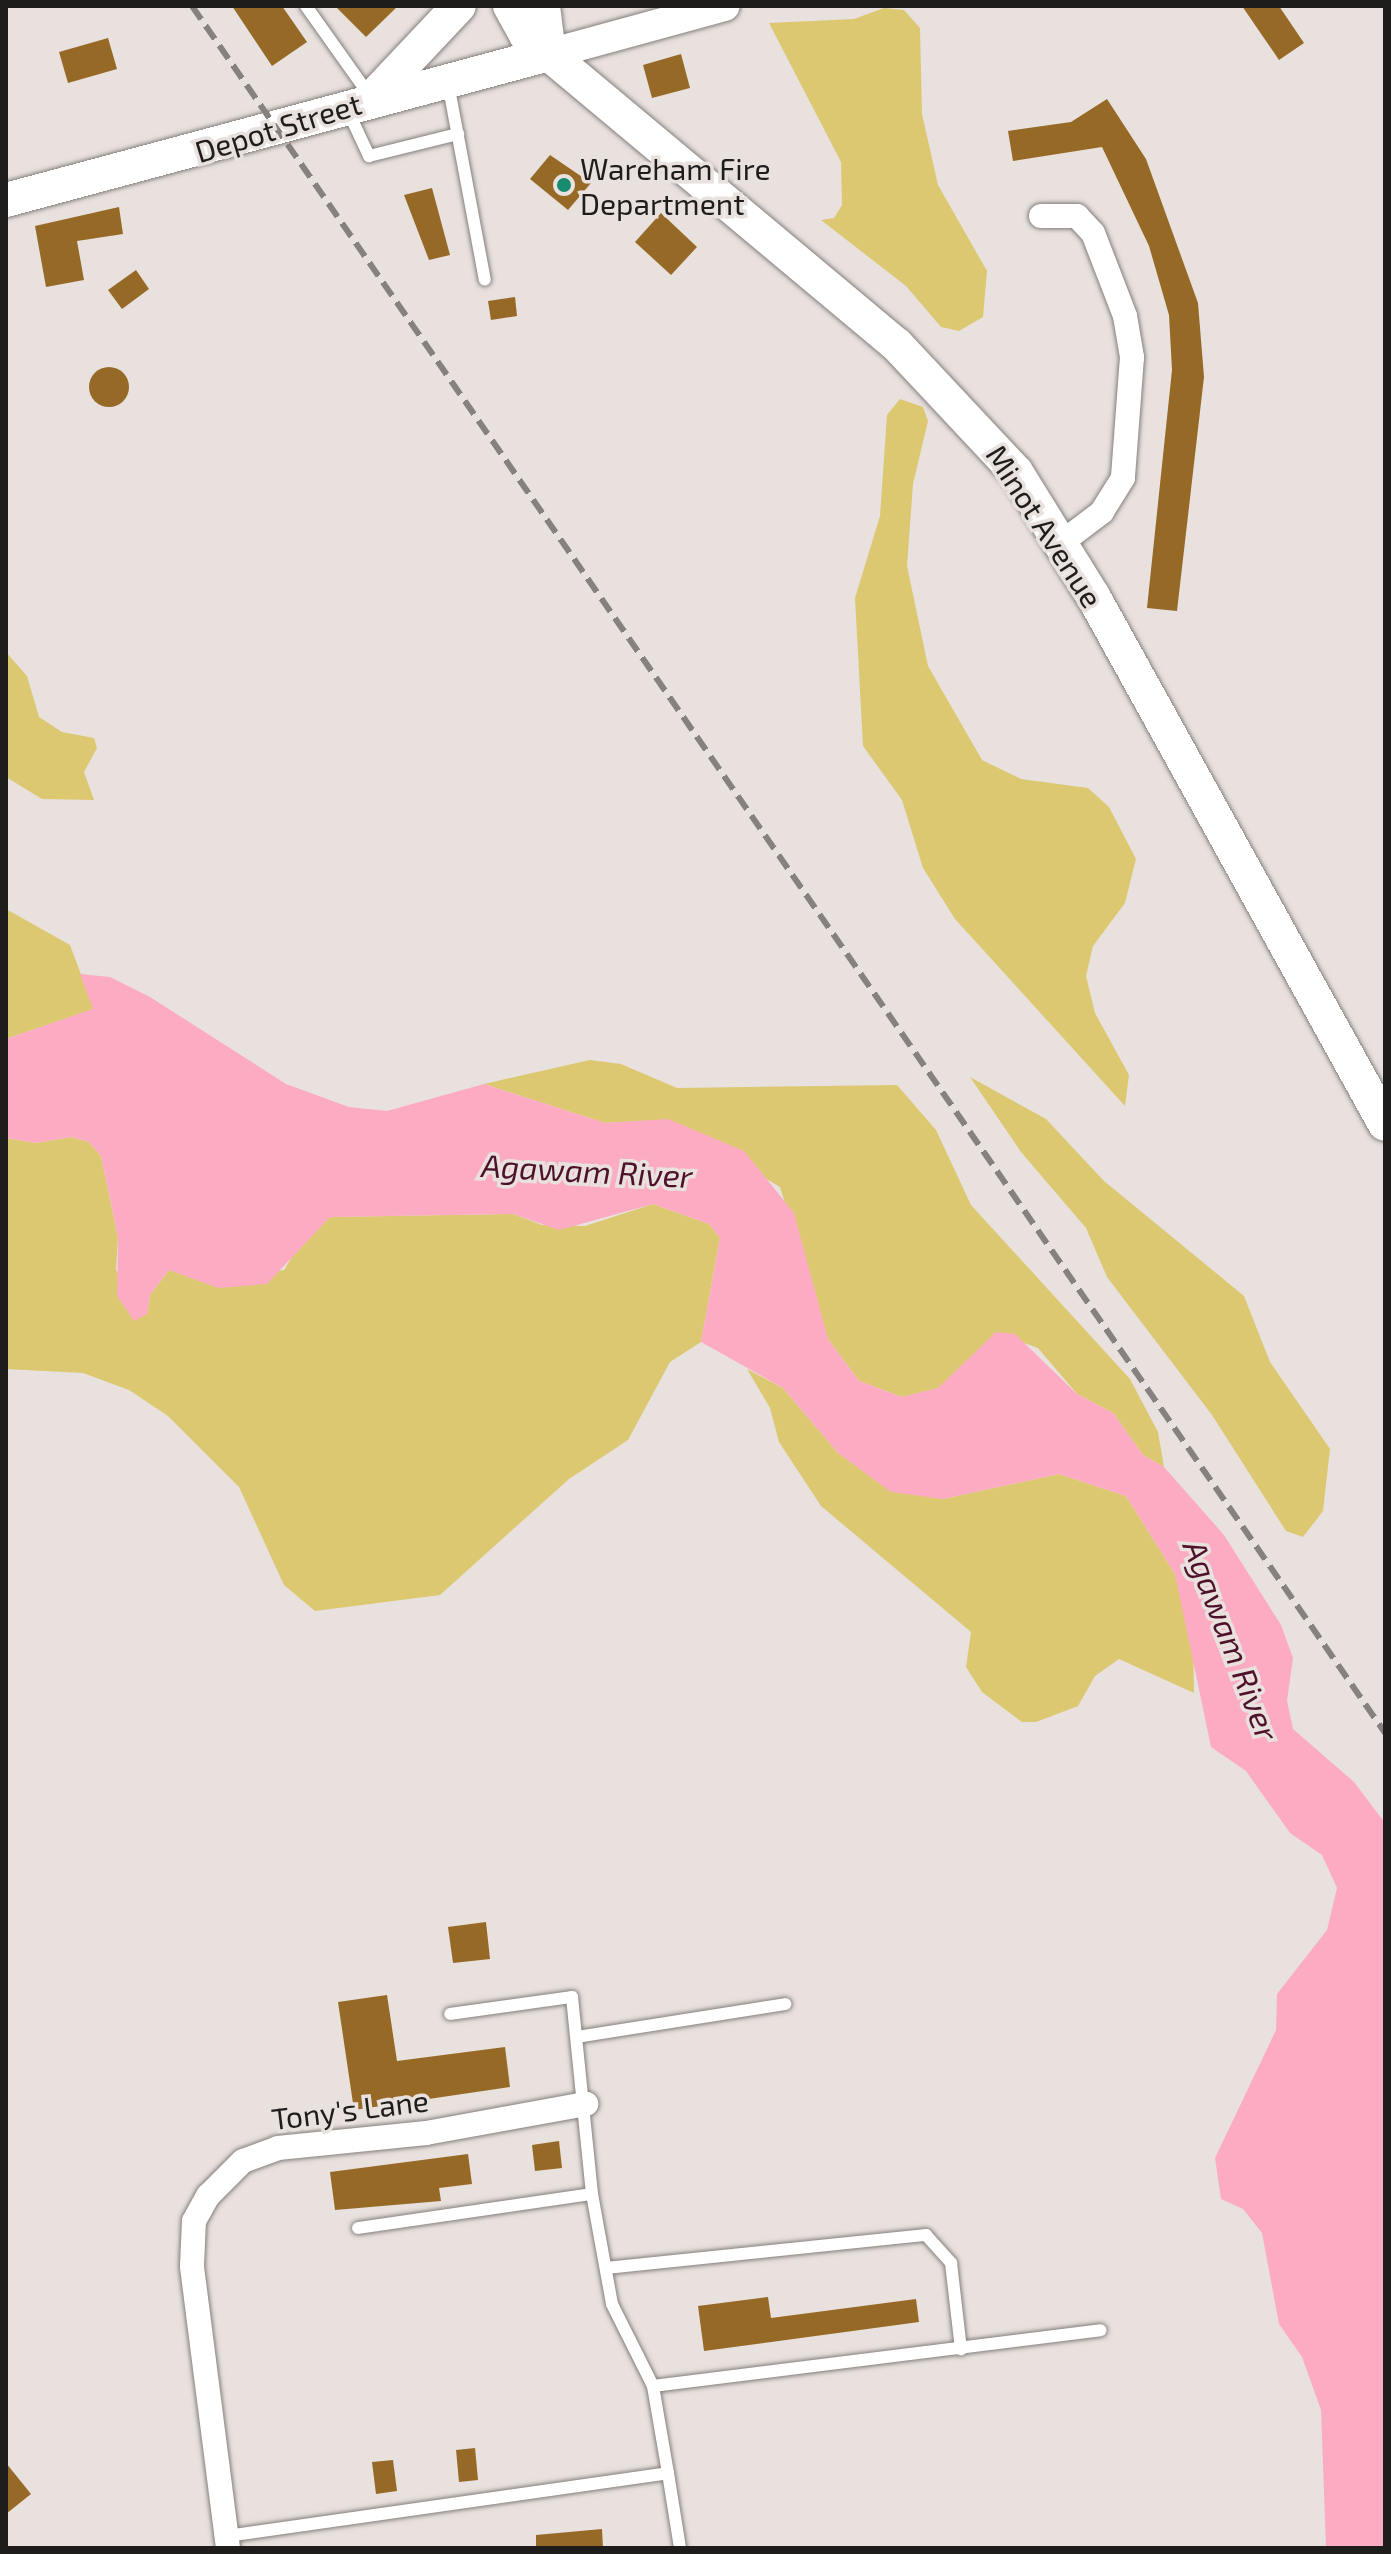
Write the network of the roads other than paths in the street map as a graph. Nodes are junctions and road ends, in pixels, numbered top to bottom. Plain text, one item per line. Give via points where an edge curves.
1 (306, 6) edge
2 (459, 6) edge
3 (510, 6) edge
4 (543, 6) edge
5 (725, 6) edge
6 (549, 54) junction
7 (447, 77) junction
8 (359, 103) junction
9 (458, 134) junction
10 (6, 200) edge
11 (1041, 216) dead end
12 (485, 280) dead end
13 (1061, 543) junction
14 (1385, 1124) edge
15 (785, 2004) dead end
16 (450, 2014) dead end
17 (577, 2037) junction
18 (586, 2104) junction
19 (592, 2194) junction
20 (358, 2228) dead end
21 (606, 2268) junction
22 (1101, 2330) dead end
23 (961, 2349) junction
24 (653, 2386) junction
25 (668, 2473) junction
26 (228, 2542) edge
27 (680, 2548) edge

1 - 8 lane
2 - 8 main road
3 - 6 main road, Minot Avenue via 516,24
4 - 6 main road
5 - 6 street
6 - 7 main road, Depot Street
6 - 13 main road, Minot Avenue via 943,388 1016,472
7 - 8 main road, Depot Street
7 - 9 lane
8 - 9 lane via 369,156
8 - 10 main road, Depot Street via 279,132
9 - 12 lane
11 - 13 street via 1077,216 1093,233 1125,316 1132,357 1123,478 1102,512
13 - 14 main road, Minot Avenue
15 - 17 lane
16 - 17 lane via 572,1997
17 - 18 lane
18 - 19 lane
18 - 26 street, Tony's Lane via 426,2133 278,2148 243,2161 208,2196 194,2221 192,2266
19 - 20 lane
19 - 21 lane
21 - 23 lane via 926,2235 951,2263
21 - 24 lane via 612,2304
22 - 23 lane
23 - 24 lane
24 - 25 lane
25 - 26 lane
25 - 27 lane

